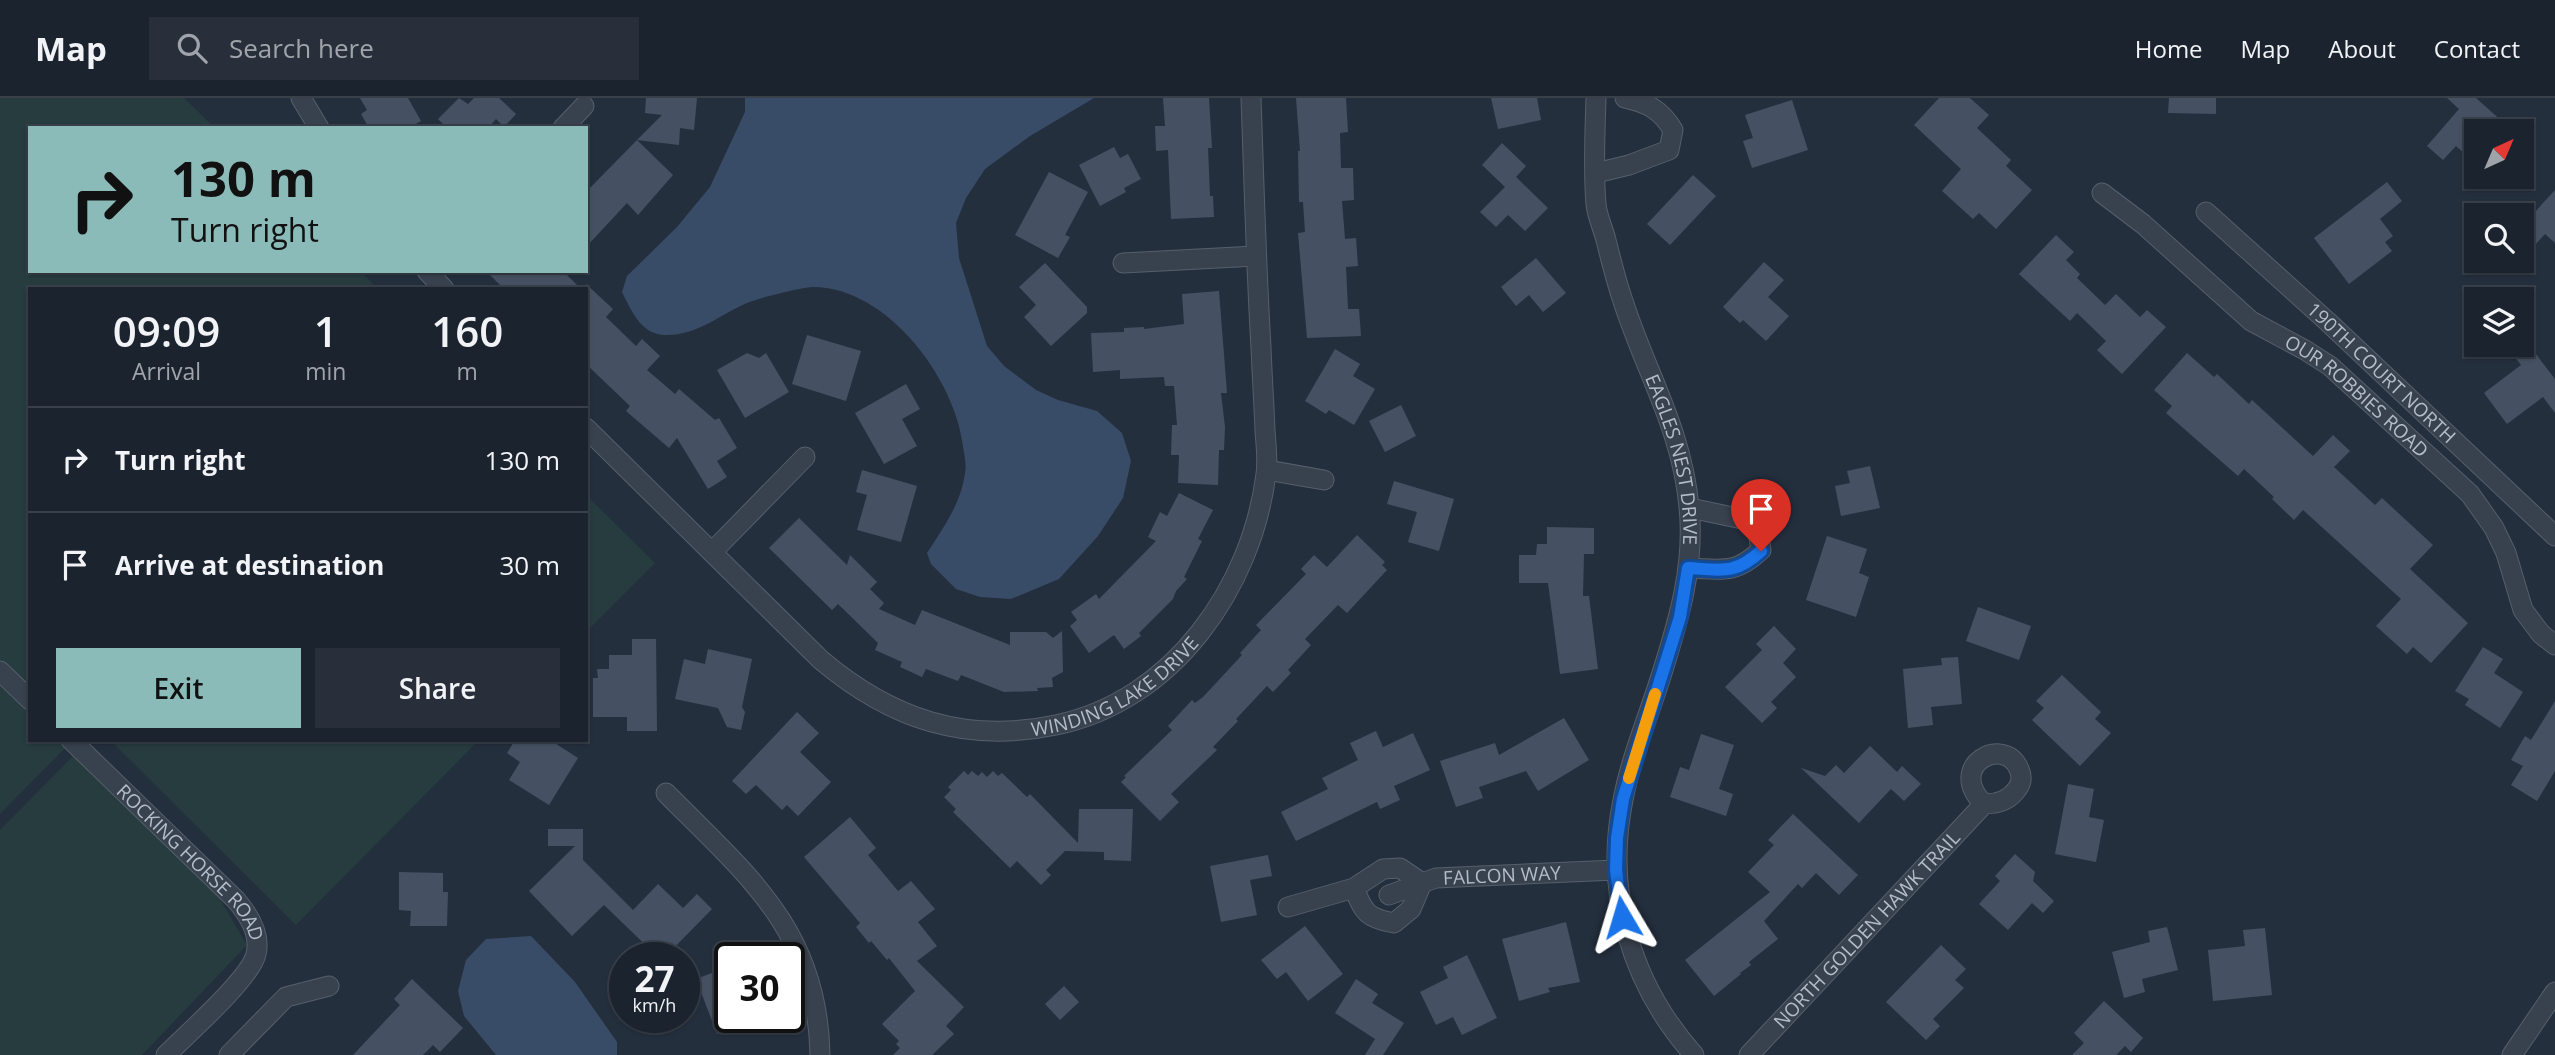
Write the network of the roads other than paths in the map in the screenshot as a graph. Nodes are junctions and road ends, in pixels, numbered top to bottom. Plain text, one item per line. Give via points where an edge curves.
1 (301, 98) edge
2 (1251, 98) edge
3 (1596, 98) edge
4 (1625, 98) edge
5 (584, 106) dead end
6 (318, 126) edge
7 (565, 126) edge
8 (1596, 173) junction
9 (2102, 193) dead end
10 (2206, 212) dead end
11 (1256, 256) junction
12 (1123, 263) dead end
13 (428, 273) edge
14 (442, 287) edge
15 (588, 430) edge
16 (805, 457) dead end
17 (1267, 470) junction
18 (1324, 480) dead end
19 (1689, 508) junction
20 (2555, 536) edge
21 (712, 552) junction
22 (1688, 568) junction
23 (2555, 645) edge
24 (0, 671) edge
25 (28, 698) edge
26 (73, 742) edge
27 (666, 793) dead end
28 (1984, 804) dead end
29 (1616, 870) junction
30 (1422, 883) junction
31 (1354, 888) junction
32 (1389, 895) dead end
33 (1288, 906) dead end
34 (329, 986) dead end
35 (2555, 992) edge
36 (166, 1055) edge
37 (229, 1055) edge
38 (820, 1055) edge
39 (1693, 1055) edge
40 (1749, 1055) edge
41 (2512, 1055) edge

1 - 6 street
2 - 11 street, WINDING LAKE DRIVE
3 - 8 street, EAGLES NEST DRIVE
4 - 8 street via 1664,115 1673,130 1669,150
5 - 7 street
8 - 19 street, EAGLES NEST DRIVE via 1596,206 1619,289 1672,424
9 - 23 street, OUR ROBBIES ROAD via 2251,321 2330,366 2470,494 2506,553 2523,610
10 - 20 street, 190TH COURT NORTH
11 - 12 street
11 - 17 street, WINDING LAKE DRIVE
13 - 14 street
15 - 21 street, WINDING LAKE DRIVE
16 - 21 street
17 - 18 street
17 - 21 street, WINDING LAKE DRIVE via 1242,564 1222,602 1185,650 1128,697 1098,712 1035,730 947,726 904,714 874,699 821,660
19 - 22 street, EAGLES NEST DRIVE
19 - 22 street via 1747,520 1758,532 1761,551 1742,566 1727,570
22 - 29 street, EAGLES NEST DRIVE via 1680,617 1623,799
24 - 25 street
26 - 36 street, ROCKING HORSE ROAD via 236,900 256,935 257,951 247,974
27 - 38 street via 755,882 787,928 815,1001
28 - 40 street, NORTH GOLDEN HAWK TRAIL
29 - 30 street, FALCON WAY via 1436,878
29 - 39 street, EAGLES NEST DRIVE via 1632,955 1655,1003
30 - 31 street via 1400,868 1383,869
30 - 31 street via 1411,909 1394,923 1373,919 1361,907
30 - 32 street, FALCON WAY
31 - 33 street
34 - 37 street via 286,997
35 - 41 street

